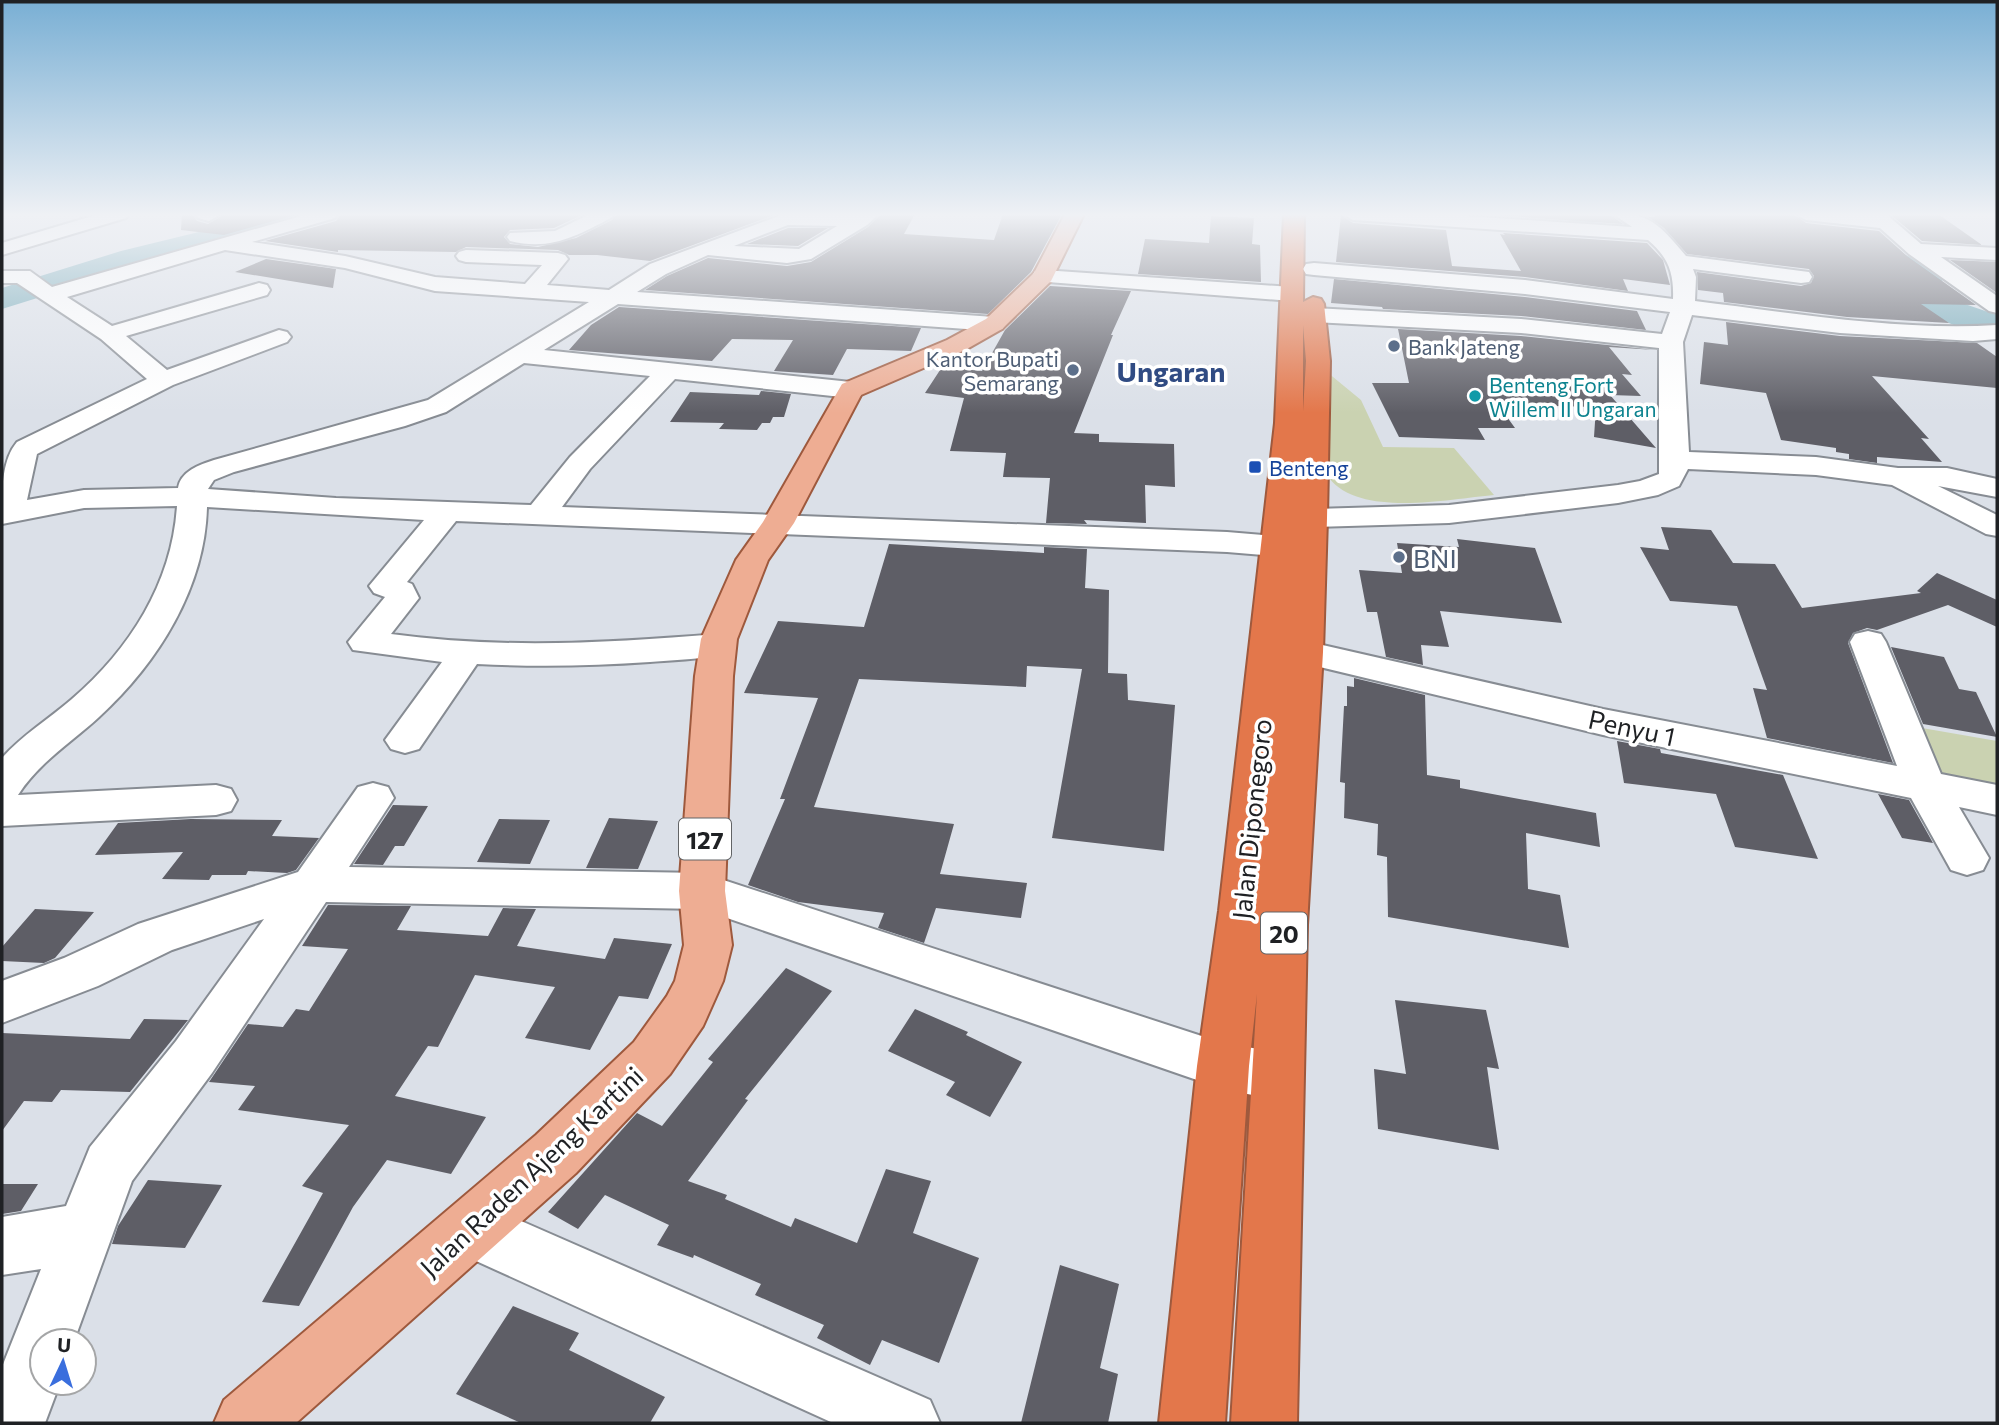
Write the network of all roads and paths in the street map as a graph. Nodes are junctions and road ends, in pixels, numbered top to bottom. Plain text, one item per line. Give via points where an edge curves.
1 (28, 280) edge
2 (85, 280) edge
3 (421, 280) edge
4 (540, 280) edge
5 (641, 280) edge
6 (1038, 280) edge
7 (1117, 280) edge
8 (1305, 280) edge
9 (1308, 280) edge
10 (1685, 280) edge
11 (1960, 280) edge
12 (493, 288) junction
13 (259, 290) dead end
14 (43, 291) junction
15 (530, 292) junction
16 (1307, 292) junction
17 (615, 296) junction
18 (1684, 306) junction
19 (1997, 306) edge
20 (452, 307) dead end
21 (994, 324) junction
22 (1985, 333) edge
23 (109, 334) junction
24 (279, 337) dead end
25 (1997, 341) edge
26 (1671, 342) junction
27 (519, 355) junction
28 (668, 372) junction
29 (164, 380) junction
30 (851, 390) junction
31 (12, 453) edge
32 (1675, 460) junction
33 (1899, 477) junction
34 (1997, 488) edge
35 (192, 497) junction
36 (447, 512) junction
37 (6, 514) edge
38 (539, 516) junction
39 (778, 523) junction
40 (1997, 527) edge
41 (1295, 533) junction
42 (1868, 642) dead end
43 (718, 645) junction
44 (1287, 648) junction
45 (467, 653) junction
46 (405, 740) dead end
47 (1925, 785) junction
48 (2, 787) edge
49 (373, 798) dead end
50 (216, 800) dead end
51 (1997, 800) edge
52 (2, 811) edge
53 (1967, 858) dead end
54 (313, 884) junction
55 (702, 891) junction
56 (2, 1002) edge
57 (1223, 1066) junction
58 (1277, 1076) junction
59 (473, 1229) junction
60 (84, 1232) junction
61 (2, 1246) edge
62 (49, 1327) edge
63 (28, 1382) edge
64 (12, 1423) edge
65 (247, 1423) edge
66 (907, 1423) edge
67 (1192, 1423) edge
68 (1264, 1423) edge

1 - 14 street
2 - 14 street
3 - 12 street
4 - 15 street
5 - 17 street
6 - 21 main road
7 - 16 street
8 - 16 highway, Jalan Diponegoro / 20
9 - 16 highway, Jalan Diponegoro / 20
10 - 18 street
11 - 19 street
12 - 15 street
12 - 20 street via 485,299
13 - 23 street
14 - 23 street
15 - 17 street
16 - 18 street via 1525,287
16 - 26 street via 1521,326
16 - 41 highway, Jalan Diponegoro / 20 via 1289,423
17 - 21 street
17 - 27 street
18 - 22 street via 1839,326
18 - 26 street
21 - 30 main road
22 - 25 street
23 - 29 street
24 - 29 street
26 - 32 street
27 - 28 street
27 - 35 street via 453,397 418,413 204,474 193,483
28 - 30 street
28 - 38 street via 580,463
29 - 31 street
30 - 39 main road, Jalan Raden Ajeng Kartini / 127
31 - 37 street
32 - 33 street via 1816,466
32 - 41 street via 1674,475 1661,485 1618,494
33 - 34 street via 1959,478
33 - 40 street
35 - 36 street
35 - 37 street via 82,498
35 - 48 street via 187,552 148,635 98,697 30,751
36 - 38 street
36 - 45 street via 386,586 400,591 402,598 366,642
38 - 39 street
39 - 41 street
39 - 43 main road, Jalan Raden Ajeng Kartini / 127 via 752,560
41 - 44 highway, Jalan Diponegoro / 20
42 - 47 street
43 - 45 street via 617,654
43 - 55 main road, Jalan Raden Ajeng Kartini / 127
44 - 47 street, Penyu 1 via 1603,722
44 - 57 highway, Jalan Diponegoro / 20 via 1242,911
44 - 58 highway, Jalan Diponegoro / 20
45 - 46 street
47 - 51 street, Penyu 1
47 - 53 street
49 - 54 street
50 - 52 street
54 - 55 street
54 - 56 street via 155,937
54 - 60 street via 194,1058 110,1166
55 - 57 street
55 - 59 main road, Jalan Raden Ajeng Kartini / 127 via 708,945 685,1011 652,1058
57 - 58 street
57 - 67 highway, Jalan Diponegoro / 20
58 - 68 highway, Jalan Diponegoro / 20
59 - 65 main road, Jalan Raden Ajeng Kartini / 127
59 - 66 street
60 - 61 street
60 - 62 street
63 - 64 street

